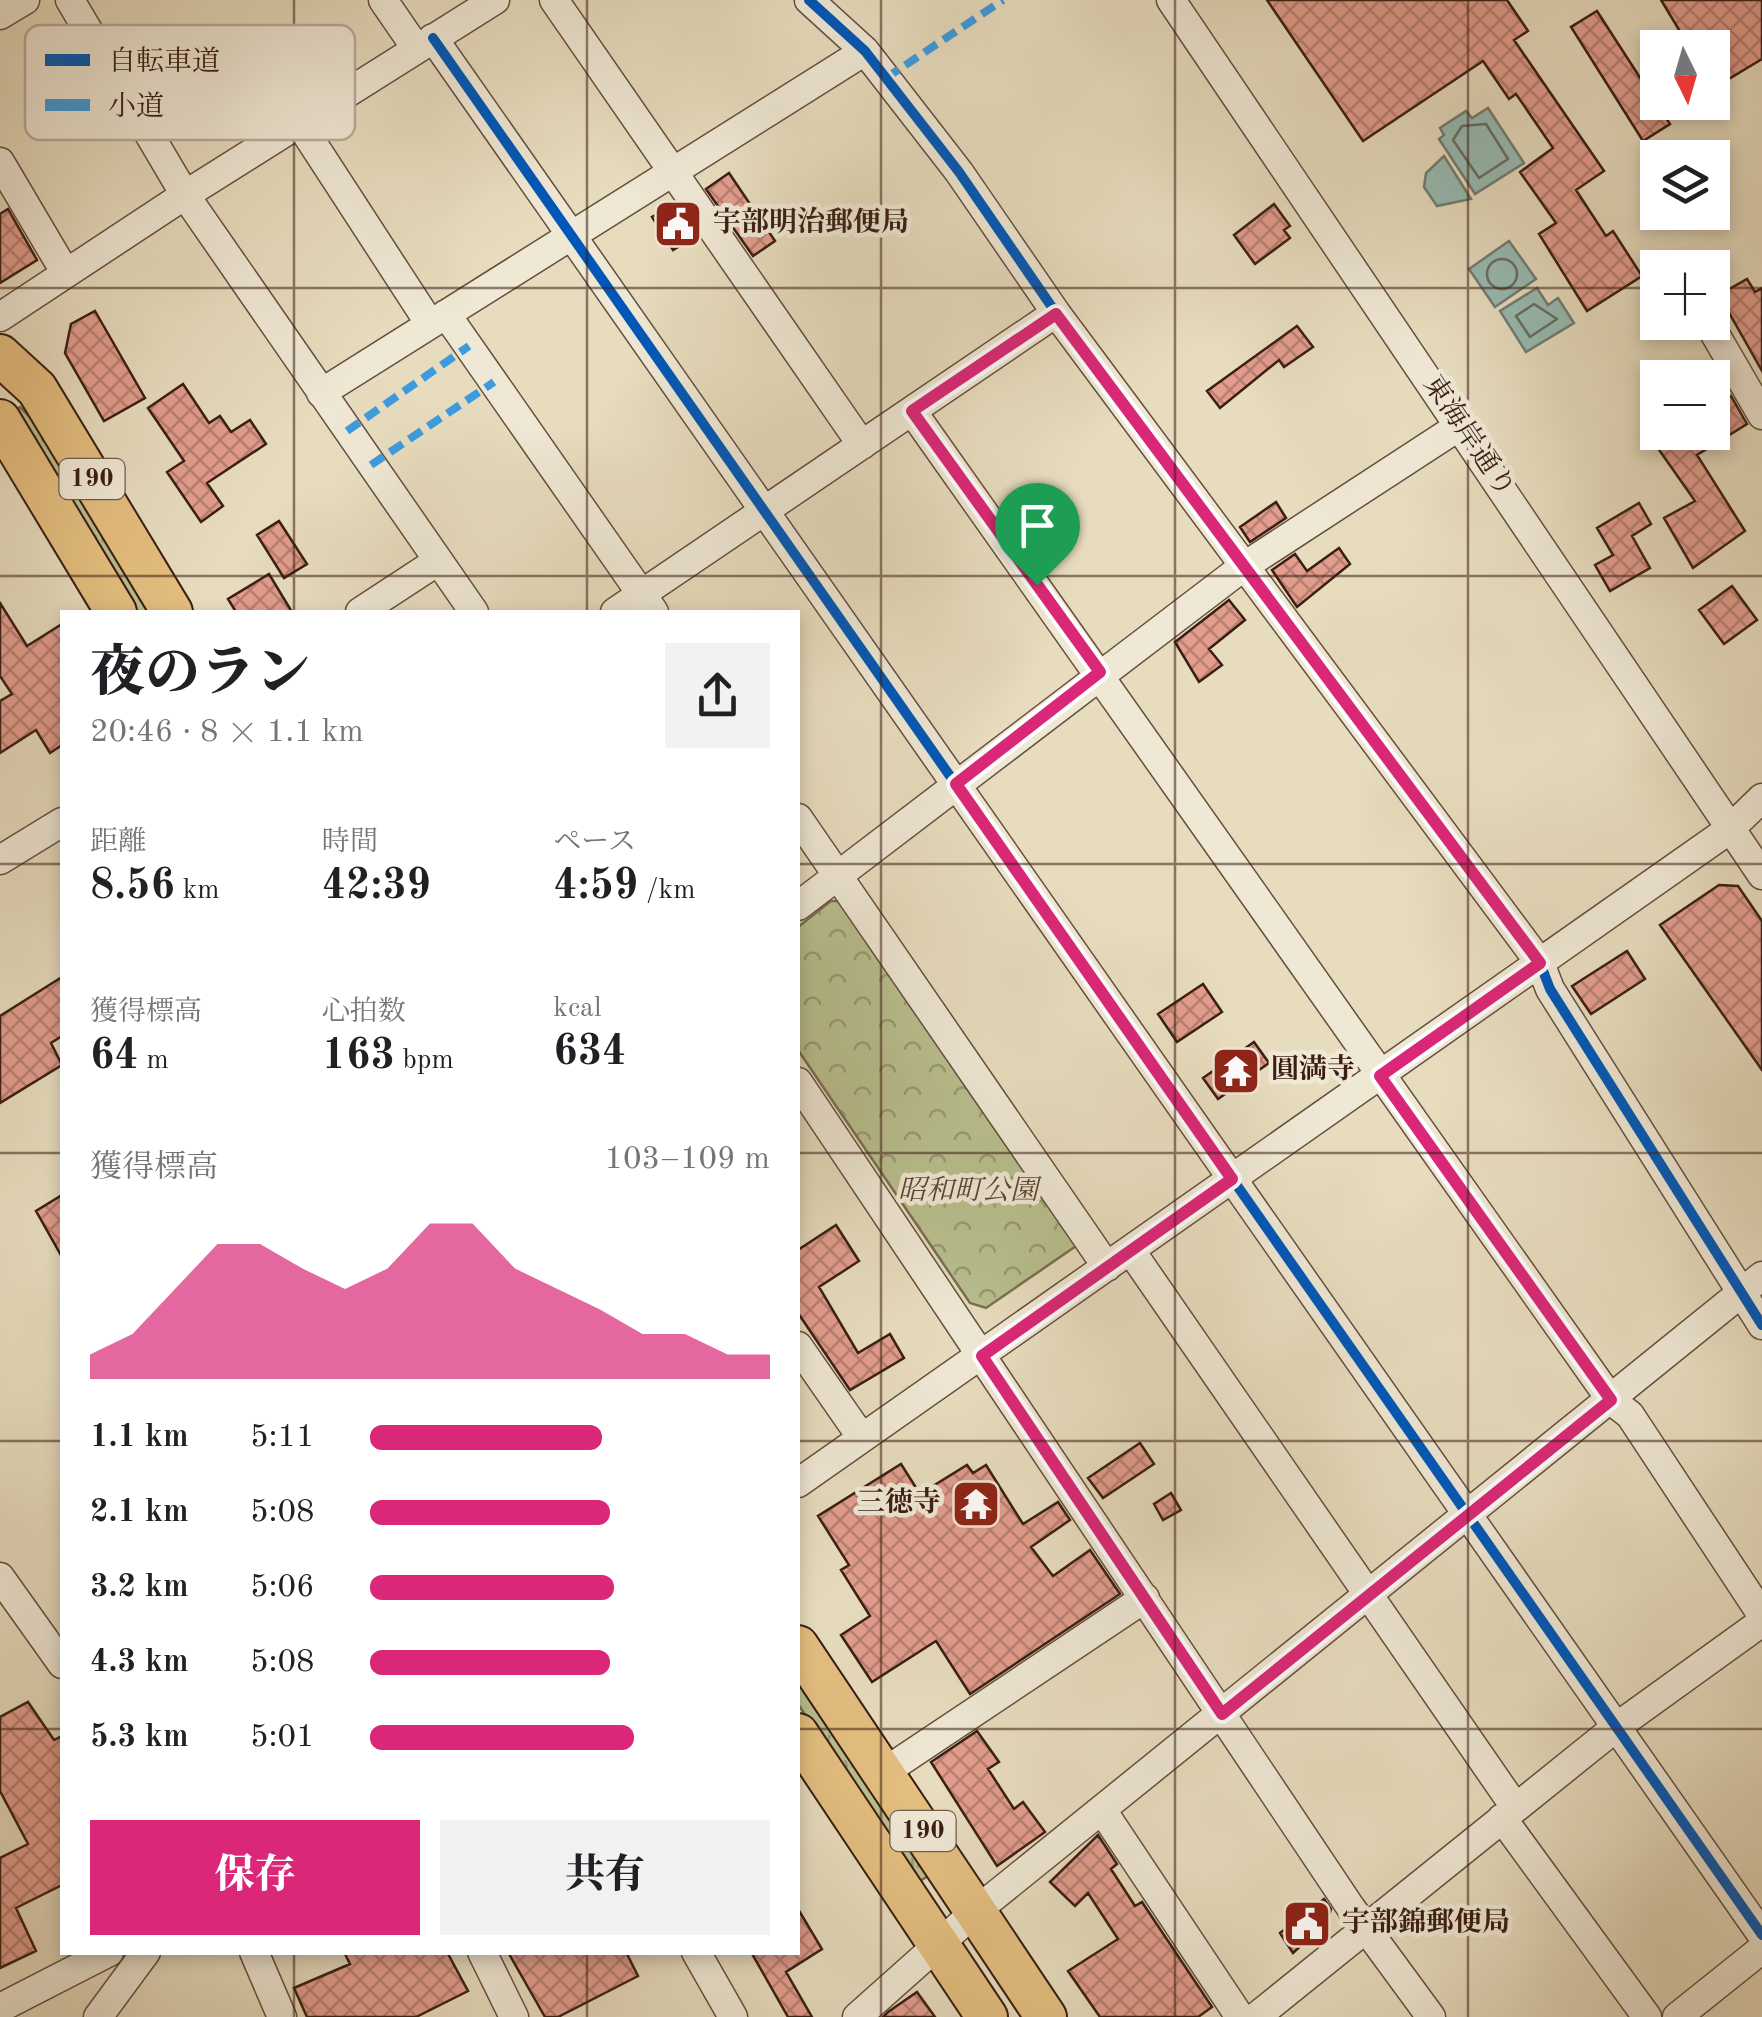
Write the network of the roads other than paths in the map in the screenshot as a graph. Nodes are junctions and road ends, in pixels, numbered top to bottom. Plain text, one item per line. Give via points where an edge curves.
1 (26, 0) edge
2 (70, 0) edge
3 (383, 0) edge
4 (495, 0) edge
5 (554, 0) edge
6 (809, 0) edge
7 (1171, 0) edge
8 (0, 14) edge
9 (85, 25) edge
10 (424, 43) junction
11 (865, 51) junction
12 (355, 88) edge
13 (152, 140) edge
14 (273, 140) edge
15 (311, 140) edge
16 (0, 162) edge
17 (673, 172) junction
18 (184, 194) junction
19 (573, 236) junction
20 (65, 272) junction
21 (1056, 314) junction
22 (0, 317) edge
23 (438, 319) junction
24 (1718, 340) edge
25 (0, 355) edge
26 (321, 393) junction
27 (912, 411) junction
28 (1762, 415) edge
29 (0, 420) edge
30 (1460, 425) junction
31 (862, 445) junction
32 (765, 511) junction
33 (438, 561) junction
34 (1243, 567) junction
35 (648, 604) edge
36 (115, 610) edge
37 (171, 610) edge
38 (363, 610) edge
39 (473, 610) edge
40 (1100, 672) junction
41 (956, 784) junction
42 (1762, 798) edge
43 (800, 821) edge
44 (60, 823) edge
45 (1730, 829) junction
46 (0, 860) edge
47 (838, 875) junction
48 (1762, 875) edge
49 (800, 904) edge
50 (1540, 963) junction
51 (1380, 1076) junction
52 (800, 1085) edge
53 (1232, 1179) junction
54 (1131, 1251) junction
55 (1107, 1267) junction
56 (1751, 1285) edge
57 (1762, 1325) edge
58 (800, 1349) edge
59 (982, 1356) junction
60 (1611, 1400) junction
61 (862, 1438) junction
62 (800, 1482) edge
63 (1467, 1513) junction
64 (0, 1577) edge
65 (1367, 1594) junction
66 (1144, 1598) junction
67 (1762, 1619) edge
68 (800, 1649) edge
69 (60, 1661) edge
70 (1222, 1714) junction
71 (1615, 1728) junction
72 (800, 1737) edge
73 (883, 1772) junction
74 (1102, 1810) junction
75 (1509, 1813) junction
76 (976, 1911) junction
77 (1366, 1928) junction
78 (1762, 1935) edge
79 (938, 1944) junction
80 (1762, 1948) edge
81 (103, 1955) edge
82 (141, 1955) edge
83 (255, 1955) edge
84 (483, 1955) edge
85 (698, 1955) edge
86 (0, 2008) edge
87 (98, 2017) edge
88 (282, 2017) edge
89 (514, 2017) edge
90 (733, 2017) edge
91 (857, 2017) edge
92 (987, 2017) edge
93 (1046, 2017) edge
94 (1240, 2017) edge
95 (1256, 2017) edge
96 (1432, 2017) edge
97 (1647, 2017) edge
98 (1677, 2017) edge

1 - 8 street
2 - 9 street
3 - 10 street
4 - 10 street
5 - 17 street
6 - 11 street
7 - 30 street, 東海岸通り
10 - 12 street
10 - 19 street
11 - 17 street
11 - 21 street via 960,172
13 - 18 street
14 - 18 street
15 - 23 street
16 - 20 street
17 - 19 street
17 - 31 street
18 - 20 street
18 - 26 street
19 - 23 street
19 - 32 street
20 - 22 street
21 - 27 street
21 - 34 street
23 - 26 street
23 - 35 street
24 - 28 street
25 - 37 highway, 190 via 37,389
26 - 33 street
27 - 31 street
27 - 40 street
29 - 36 highway, 190
30 - 34 street
30 - 45 street, 東海岸通り
31 - 32 street
32 - 35 street
32 - 41 street
33 - 38 street
33 - 39 street
34 - 40 street
34 - 50 street
40 - 41 street
40 - 51 street
41 - 47 street
41 - 53 street
42 - 45 street
43 - 47 street
44 - 46 street
45 - 48 street, 東海岸通り
45 - 50 street
47 - 49 street
47 - 55 street
50 - 51 street
50 - 56 street via 1550,989
51 - 53 street
51 - 60 street
52 - 59 street
53 - 54 street
53 - 63 street
54 - 55 street
54 - 65 street
55 - 59 street
56 - 57 street
56 - 60 street
58 - 61 street
59 - 61 street
59 - 66 street
60 - 63 street
60 - 67 street via 1630,1415
61 - 62 street
63 - 65 street
63 - 71 street
64 - 69 street
65 - 70 street
65 - 75 street
66 - 70 street
66 - 73 street
67 - 71 street
68 - 73 highway, 190
70 - 74 street
70 - 77 street
71 - 75 street
71 - 78 street
72 - 79 highway, 190
73 - 76 highway, 190
74 - 76 street
74 - 94 street
75 - 77 street
75 - 97 street
76 - 79 street
76 - 93 highway, 190
77 - 95 street
77 - 96 street
79 - 91 street
79 - 92 highway, 190
80 - 98 street
81 - 86 street
82 - 87 street
83 - 88 street
84 - 89 street
85 - 90 street

